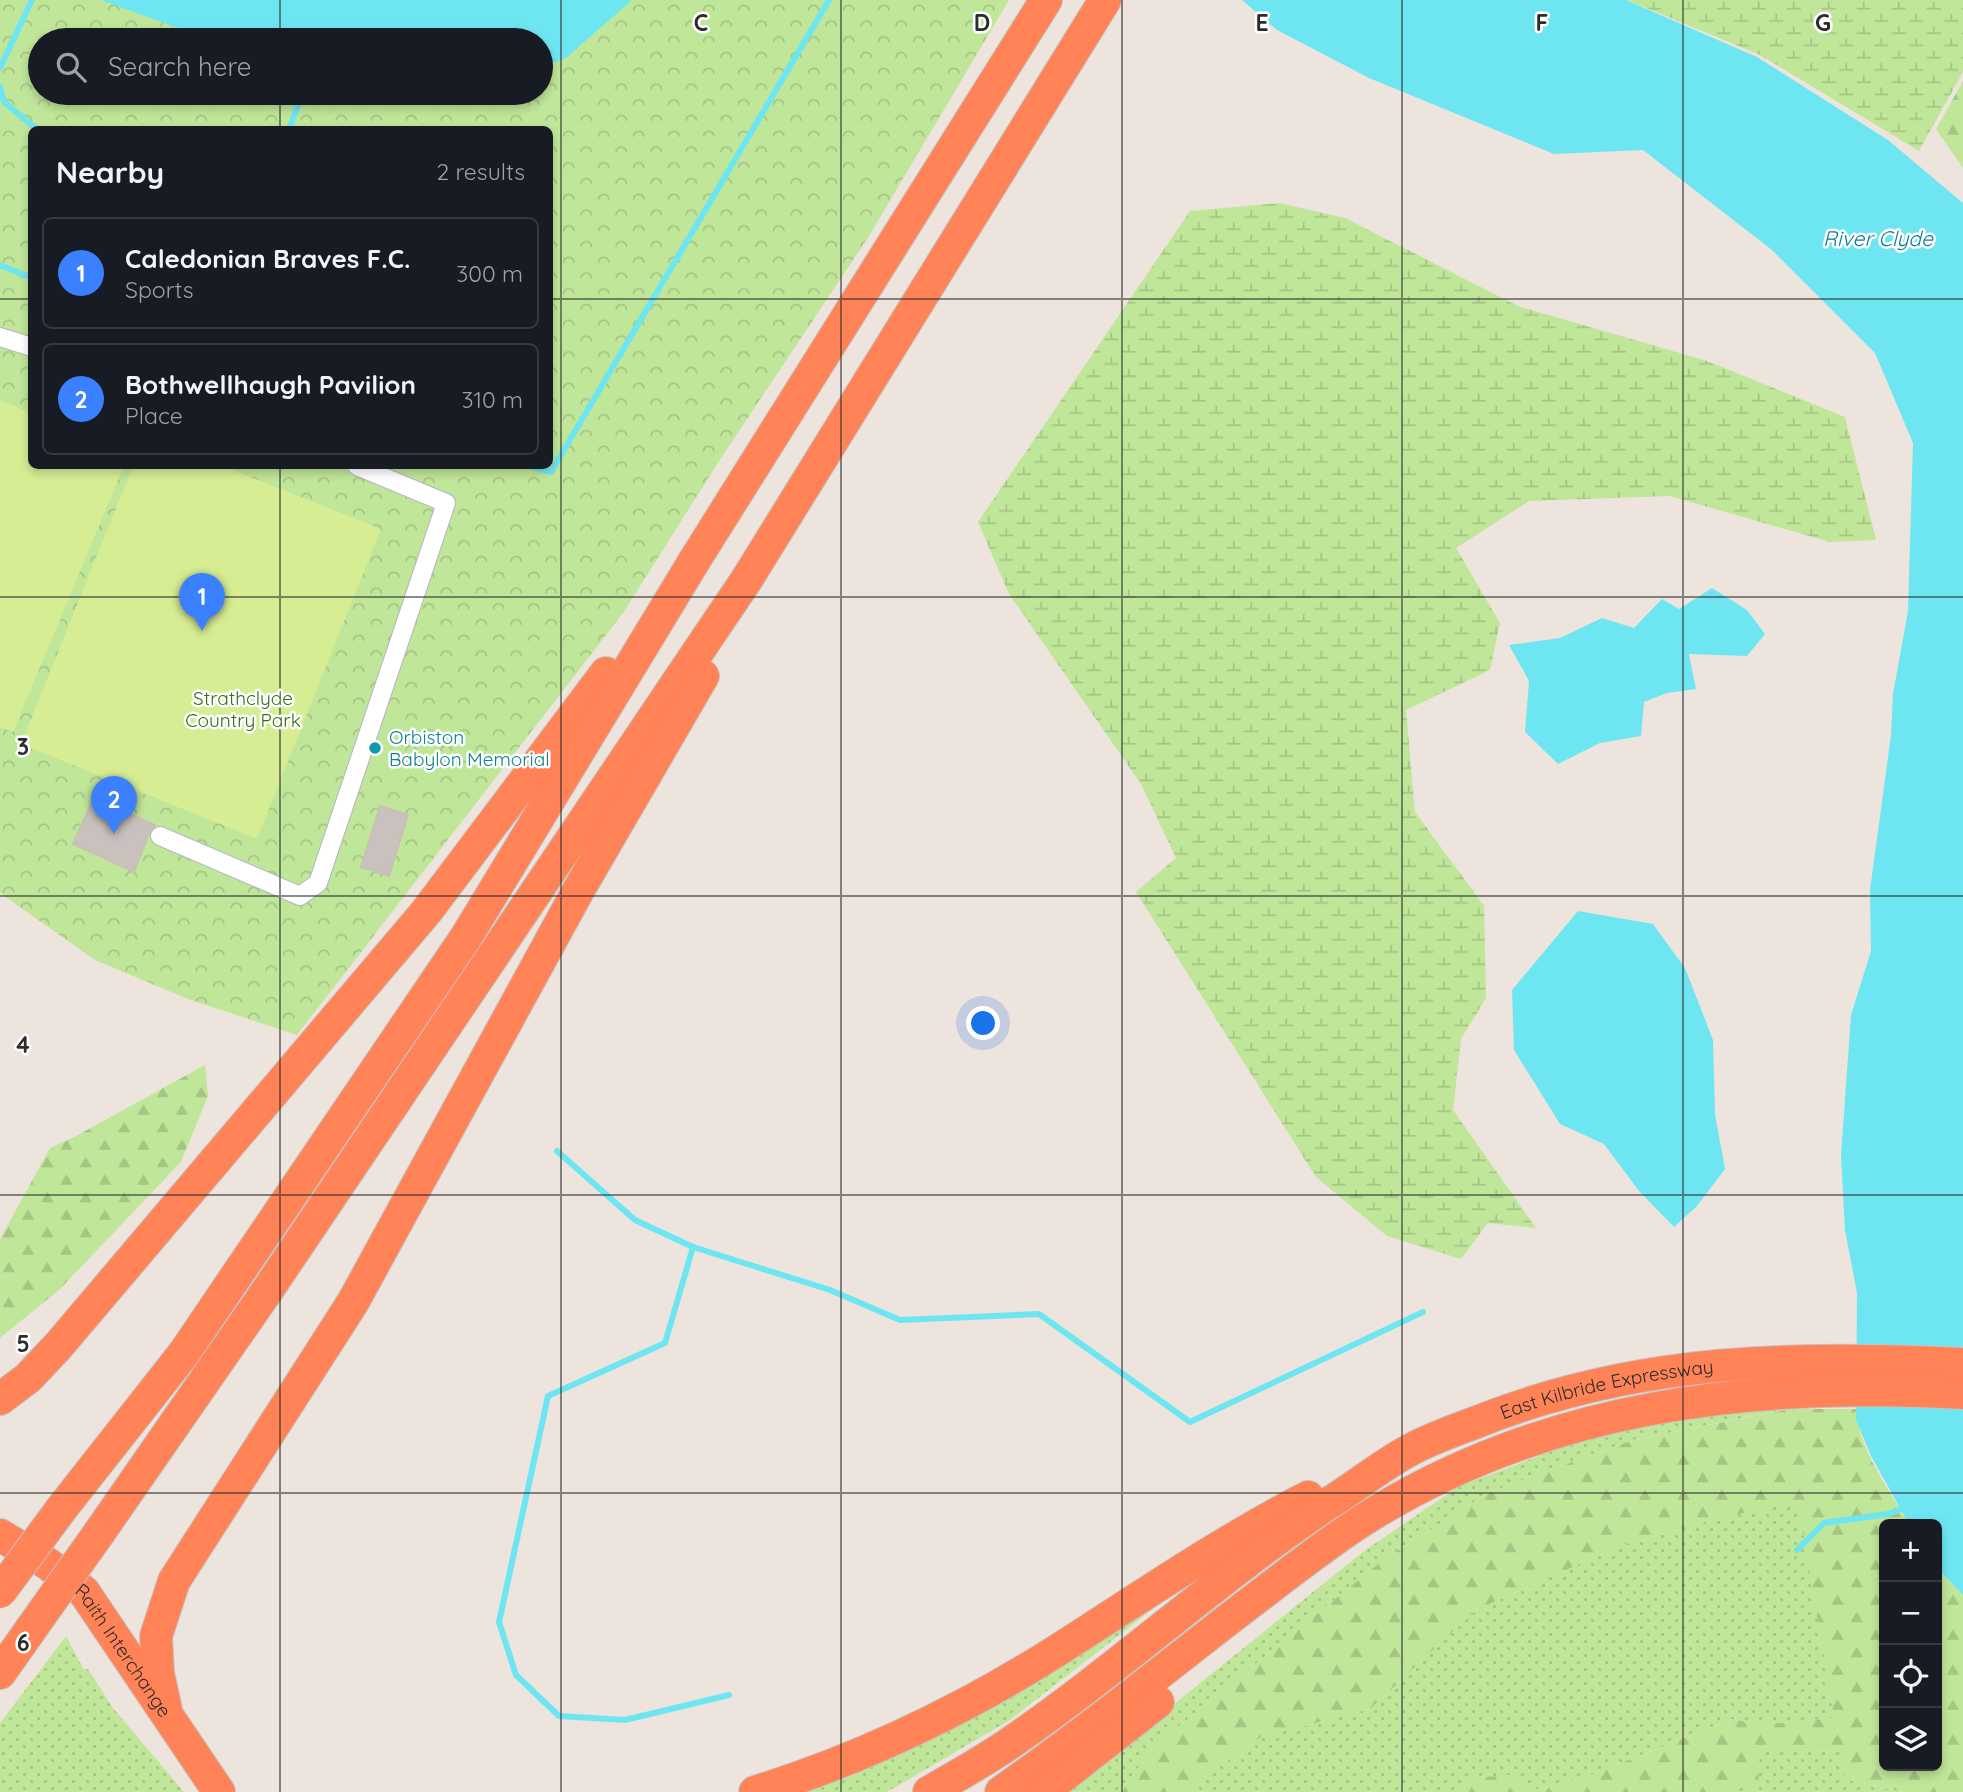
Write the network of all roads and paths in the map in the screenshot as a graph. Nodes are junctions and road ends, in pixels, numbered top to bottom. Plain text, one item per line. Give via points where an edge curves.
1 (1046, 0) edge
2 (1105, 0) edge
3 (0, 337) edge
4 (28, 346) edge
5 (365, 469) edge
6 (696, 558) junction
7 (747, 579) junction
8 (160, 836) dead end
9 (1963, 1364) edge
10 (1785, 1376) junction
11 (1963, 1393) edge
12 (0, 1399) edge
13 (1411, 1450) junction
14 (1360, 1522) junction
15 (0, 1535) edge
16 (0, 1592) edge
17 (0, 1673) edge
18 (166, 1710) junction
19 (213, 1780) edge
20 (232, 1792) edge
21 (755, 1792) edge
22 (929, 1792) edge
23 (1001, 1792) edge
24 (1043, 1792) edge

1 - 6 highway
2 - 7 highway
3 - 4 street
5 - 8 street via 446,503 318,883 300,896
6 - 12 highway via 417,923 120,1277 28,1378
6 - 16 highway, bridge via 466,937 184,1353
7 - 17 highway, bridge via 285,1265
7 - 18 highway via 693,697 578,891 353,1303 174,1581 156,1636
9 - 10 highway, East Kilbride Expressway
10 - 11 highway, East Kilbride Expressway
10 - 13 highway, East Kilbride Expressway via 1698,1366 1605,1382 1520,1405
10 - 14 highway, East Kilbride Expressway via 1551,1434 1453,1471
13 - 21 highway via 1263,1520 1146,1590 1058,1650 937,1717 847,1759
13 - 22 highway, East Kilbride Expressway via 1284,1533 1012,1742
14 - 23 highway
14 - 24 highway via 1307,1580
15 - 18 highway, Raith Interchange via 84,1592
18 - 19 highway, Raith Interchange
19 - 20 highway, Raith Interchange

